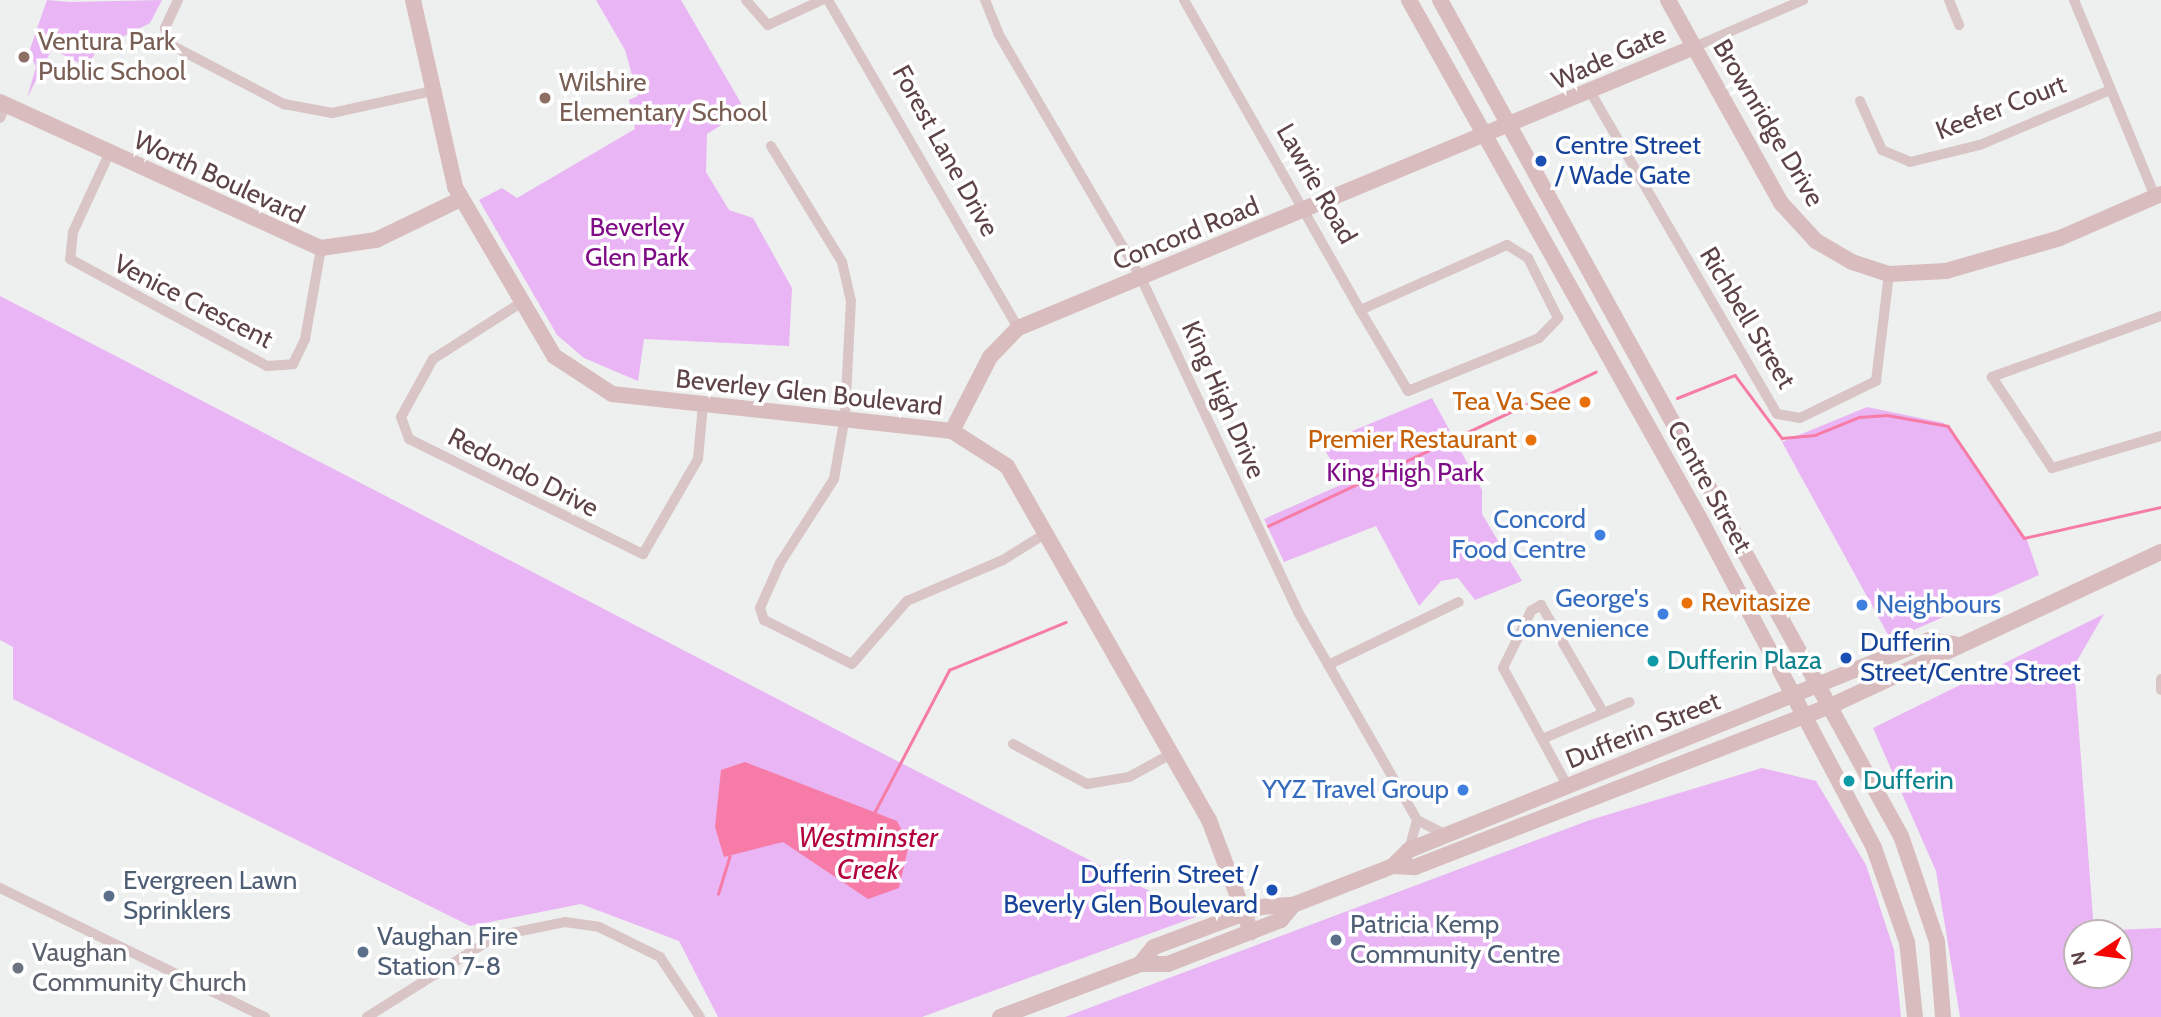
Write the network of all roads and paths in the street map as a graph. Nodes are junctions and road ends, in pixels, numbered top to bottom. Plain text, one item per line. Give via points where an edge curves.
1 (178, 0) edge
2 (413, 0) edge
3 (746, 0) edge
4 (822, 0) edge
5 (828, 0) edge
6 (985, 0) edge
7 (1184, 0) edge
8 (1409, 0) edge
9 (1440, 0) edge
10 (1668, 0) edge
11 (1803, 0) edge
12 (1948, 0) edge
13 (2074, 0) edge
14 (1959, 25) dead end
15 (1694, 47) junction
16 (432, 91) junction
17 (2108, 91) junction
18 (1591, 93) junction
19 (1860, 101) dead end
20 (2, 108) edge
21 (1512, 127) junction
22 (1486, 136) junction
23 (771, 146) dead end
24 (109, 154) junction
25 (2158, 195) edge
26 (461, 199) junction
27 (1306, 212) junction
28 (321, 248) junction
29 (1889, 274) junction
30 (1141, 278) junction
31 (519, 304) junction
32 (1360, 310) junction
33 (2161, 316) edge
34 (1018, 328) junction
35 (703, 405) junction
36 (845, 416) junction
37 (952, 431) junction
38 (2161, 436) edge
39 (1046, 533) junction
40 (2161, 552) edge
41 (1459, 602) dead end
42 (1955, 644) junction
43 (1328, 665) junction
44 (2161, 680) edge
45 (2161, 690) edge
46 (1804, 699) junction
47 (1630, 702) dead end
48 (1829, 706) junction
49 (1603, 712) junction
50 (1542, 739) junction
51 (1013, 744) dead end
52 (1171, 754) junction
53 (1568, 787) junction
54 (1417, 820) junction
55 (1446, 835) junction
56 (1409, 850) junction
57 (1393, 866) junction
58 (0, 888) edge
59 (1293, 905) junction
60 (1244, 913) junction
61 (1251, 932) junction
62 (1140, 964) junction
63 (384, 1015) edge
64 (265, 1017) edge
65 (367, 1017) edge
66 (700, 1017) edge
67 (1000, 1017) edge
68 (1915, 1017) edge
69 (1943, 1017) edge

1 - 16 street via 165,28 169,44 284,104 332,113
2 - 16 main road, Beverley Glen Boulevard
3 - 4 street via 768,25
5 - 34 street, Forest Lane Drive
6 - 30 street, King High Drive via 998,33
7 - 27 street, Lawrie Road
8 - 22 main road, Centre Street
9 - 21 main road, Centre Street
10 - 15 main road, Brownridge Drive
11 - 15 street, Wade Gate
12 - 14 street
13 - 17 street
15 - 18 main road, Wade Gate
15 - 29 main road, Brownridge Drive via 1798,225 1833,253
16 - 26 main road, Beverley Glen Boulevard
17 - 19 street, Keefer Court via 1980,145 1910,162 1882,150
17 - 25 street
18 - 21 main road, Wade Gate
18 - 29 street, Richbell Street via 1777,414 1800,418 1876,382
20 - 24 main road, Worth Boulevard
21 - 22 main road, Wade Gate
21 - 46 main road, Centre Street via 1806,660
22 - 27 main road, Concord Road
22 - 46 main road, Centre Street
23 - 36 street via 848,279
24 - 28 main road, Worth Boulevard
24 - 28 street, Venice Crescent via 73,232 70,259 267,366 293,364 304,339
25 - 29 main road, Brownridge Drive via 2041,244 1946,271
26 - 28 main road, Worth Boulevard via 376,240
26 - 31 main road, Beverley Glen Boulevard
27 - 30 main road, Concord Road
27 - 32 street, Lawrie Road
30 - 34 main road, Concord Road
30 - 43 street, King High Drive via 1263,544
31 - 35 main road, Beverley Glen Boulevard via 554,356 584,380 612,394
31 - 35 street, Redondo Drive via 433,359 401,417 409,439 643,554 698,459
32 - 32 street, Lawrie Road via 1498,247 1516,247 1528,258 1558,314 1554,330 1455,377 1408,391
33 - 38 street via 1992,377 2052,468
34 - 37 main road, Concord Road via 990,357
35 - 36 main road, Beverley Glen Boulevard
36 - 37 main road, Beverley Glen Boulevard
36 - 39 street via 834,479 790,544 760,608 776,629 852,664 907,601 1003,560
37 - 39 main road, Beverley Glen Boulevard via 1007,466
39 - 52 main road, Beverley Glen Boulevard
40 - 42 main road, Dufferin Street
41 - 43 street
42 - 46 main road, Dufferin Street via 1929,640
42 - 48 main road, Dufferin Street via 1933,663
43 - 54 street, King High Drive
44 - 45 street
46 - 48 main road, Dufferin Street
46 - 48 main road, Centre Street
46 - 53 main road, Dufferin Street
46 - 57 main road, Dufferin Street via 1590,799 1415,867
46 - 68 main road, Centre Street via 1895,898
47 - 49 street
48 - 69 main road, Centre Street via 1923,888 1937,942
49 - 50 street
49 - 50 street via 1541,605 1531,611 1503,668
50 - 53 street
51 - 52 street via 1087,784 1129,777
52 - 60 main road, Beverley Glen Boulevard via 1209,820
53 - 55 main road, Dufferin Street
54 - 55 street
54 - 56 street
55 - 56 main road, Dufferin Street
56 - 57 main road, Dufferin Street
57 - 59 main road, Dufferin Street
58 - 64 street
59 - 60 main road, Dufferin Street via 1273,903
59 - 61 main road, Dufferin Street via 1281,920
60 - 61 main road, Beverley Glen Boulevard
60 - 62 main road, Dufferin Street via 1154,947
61 - 62 main road, Dufferin Street via 1168,964
62 - 67 main road, Dufferin Street
63 - 65 street
63 - 66 street via 496,936 565,922 600,927 660,957

